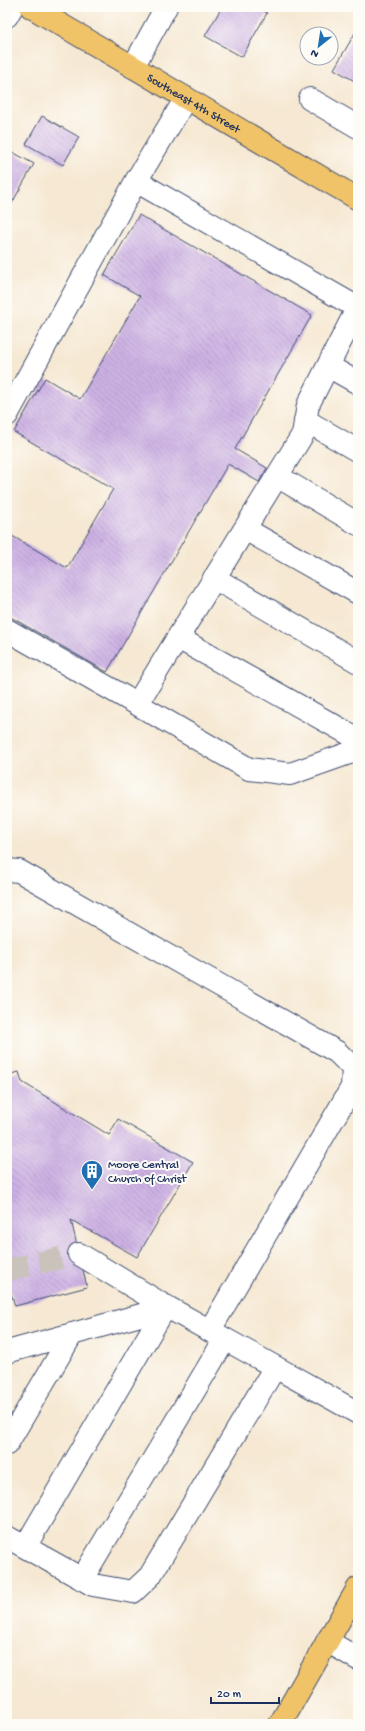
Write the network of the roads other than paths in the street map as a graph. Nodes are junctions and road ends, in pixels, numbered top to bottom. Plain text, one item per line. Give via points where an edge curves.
1 (12, 7) edge
2 (31, 7) edge
3 (166, 7) edge
4 (7, 16) edge
5 (133, 67) junction
6 (186, 98) junction
7 (310, 99) dead end
8 (358, 127) edge
9 (136, 181) junction
10 (358, 199) edge
11 (358, 307) edge
12 (328, 366) junction
13 (358, 383) edge
14 (7, 415) edge
15 (305, 420) junction
16 (358, 451) edge
17 (277, 476) junction
18 (358, 524) edge
19 (245, 529) junction
20 (214, 578) junction
21 (358, 593) edge
22 (7, 630) edge
23 (178, 638) junction
24 (358, 662) edge
25 (137, 704) junction
26 (358, 739) edge
27 (358, 750) edge
28 (7, 870) edge
29 (79, 1254) tunnel mouth
30 (163, 1304) junction
31 (72, 1334) junction
32 (218, 1334) junction
33 (7, 1352) edge
34 (275, 1367) junction
35 (358, 1413) edge
36 (7, 1444) edge
37 (16, 1542) edge
38 (82, 1579) junction
39 (358, 1588) edge
40 (327, 1641) junction
41 (358, 1659) edge
42 (280, 1724) edge

1 - 4 street
2 - 5 main road, Southeast 4th Street
3 - 5 street
5 - 6 main road, Southeast 4th Street
6 - 9 street
6 - 10 main road, Southeast 4th Street
7 - 8 street
9 - 11 street
9 - 14 street
11 - 12 street
12 - 13 street
12 - 15 street via 308,405
15 - 16 street
15 - 17 street via 303,434
17 - 18 street
17 - 19 street
19 - 20 street
19 - 21 street
20 - 23 street
20 - 24 street
22 - 25 street
23 - 25 street
23 - 26 street
25 - 27 street via 249,769 290,774
28 - 32 street via 19,870 337,1052 353,1068 352,1087
29 - 30 street
30 - 31 street via 148,1313
30 - 32 street
30 - 37 street
31 - 33 street
31 - 36 street
32 - 34 street
32 - 38 street
34 - 35 street
34 - 38 street via 150,1576 134,1592 93,1586
37 - 38 street
39 - 40 main road
40 - 41 street
40 - 42 main road

